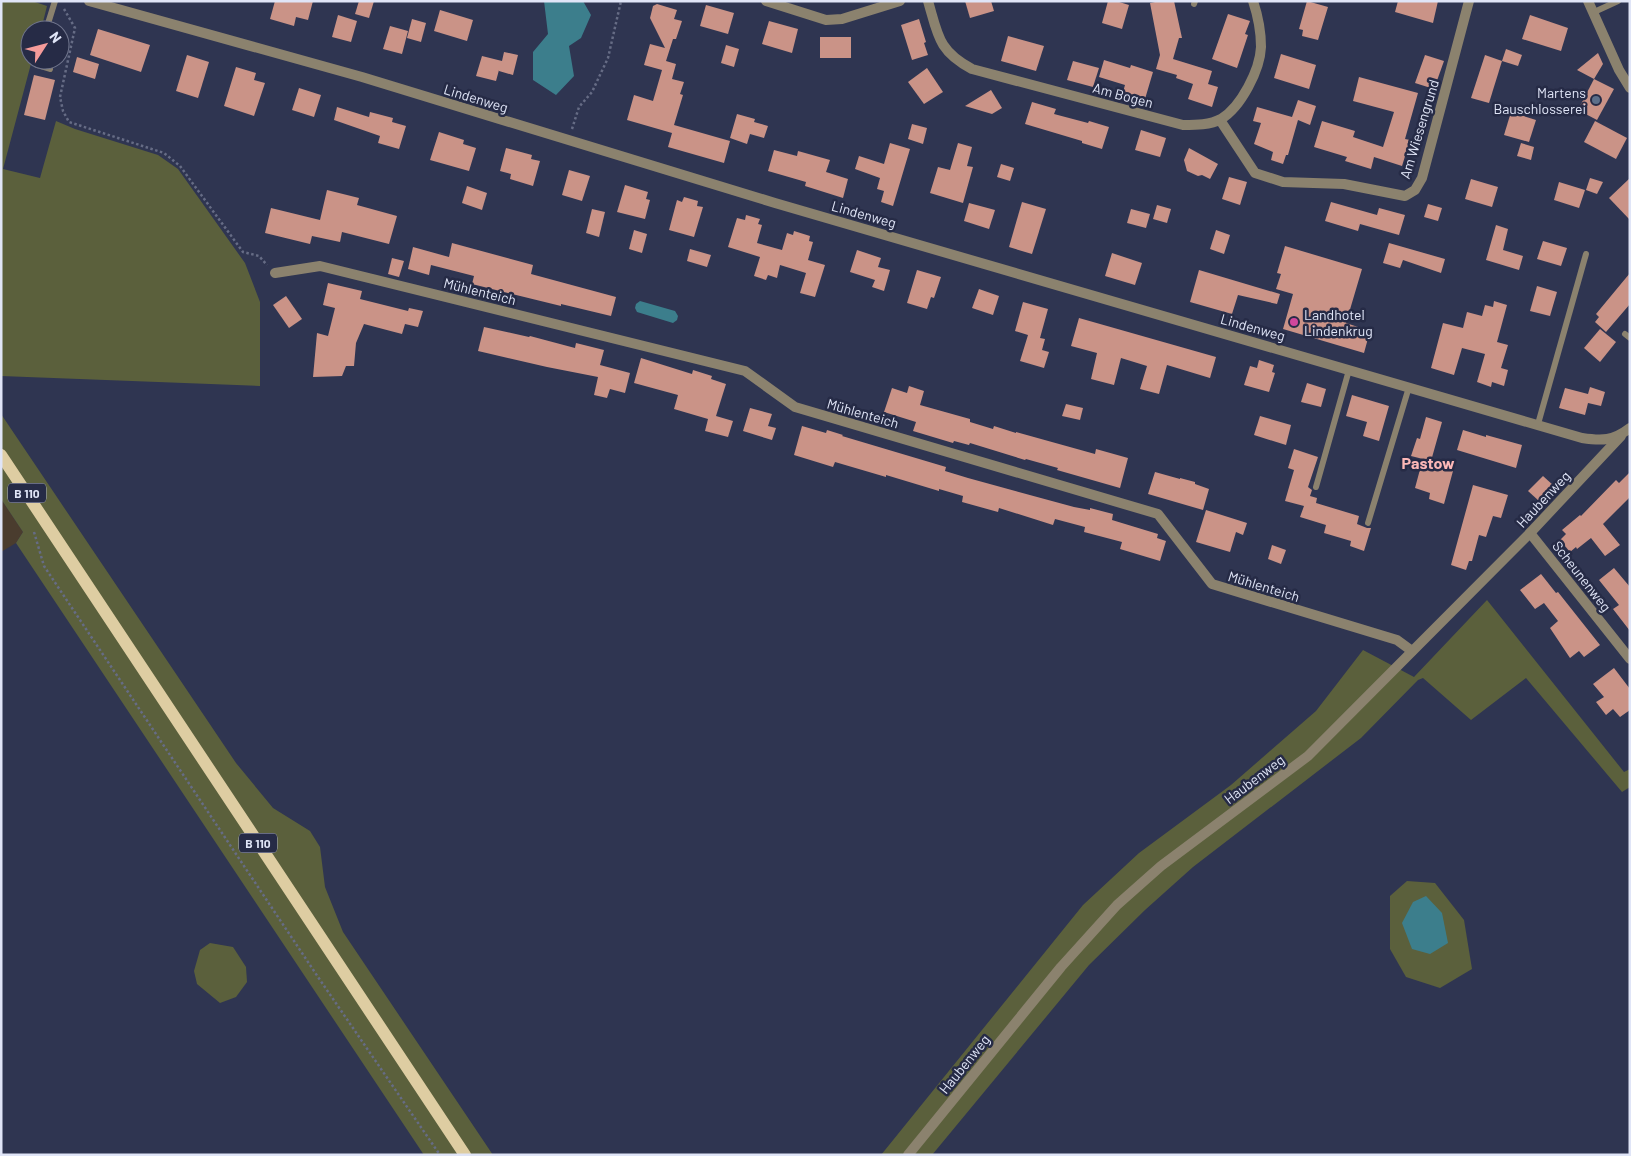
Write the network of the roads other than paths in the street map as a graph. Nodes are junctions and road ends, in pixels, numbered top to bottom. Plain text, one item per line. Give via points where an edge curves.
1 (55, 1) edge
2 (89, 1) edge
3 (766, 1) edge
4 (900, 1) edge
5 (928, 1) edge
6 (1254, 1) edge
7 (1469, 1) edge
8 (1588, 1) edge
9 (1618, 1) edge
10 (1592, 13) junction
11 (49, 20) edge
12 (1630, 88) edge
13 (1220, 120) junction
14 (1586, 254) dead end
15 (276, 274) road end
16 (1349, 370) junction
17 (1409, 387) junction
18 (1538, 424) junction
19 (1627, 429) edge
20 (1, 455) edge
21 (1316, 487) dead end
22 (1368, 523) dead end
23 (1530, 533) junction
24 (1412, 651) junction
25 (1630, 660) edge
26 (465, 1155) edge
27 (908, 1155) edge

1 - 11 lane
2 - 16 street, Lindenweg via 362,77 794,208
3 - 4 street via 826,20 842,19
5 - 13 street, Am Bogen via 946,49 957,61 972,69 1183,125
6 - 13 street via 1261,48 1256,69 1235,108
7 - 13 street, Am Wiesengrund via 1422,178 1415,190 1405,196 1344,184 1283,182 1255,172
8 - 10 street
9 - 10 lane
10 - 12 street
14 - 18 lane
15 - 24 street, Mühlenteich via 320,266 745,371 795,407 1158,514 1212,584 1397,640
16 - 17 street, Lindenweg
16 - 21 lane
17 - 18 street, Lindenweg
17 - 22 lane
18 - 19 street, Lindenweg via 1598,440 1611,439
19 - 23 street, Haubenweg
20 - 26 main road, B 110
23 - 24 street, Haubenweg
23 - 25 street, Scheunenweg
24 - 27 street, Haubenweg via 1308,756 1161,866 1117,905 1061,967

